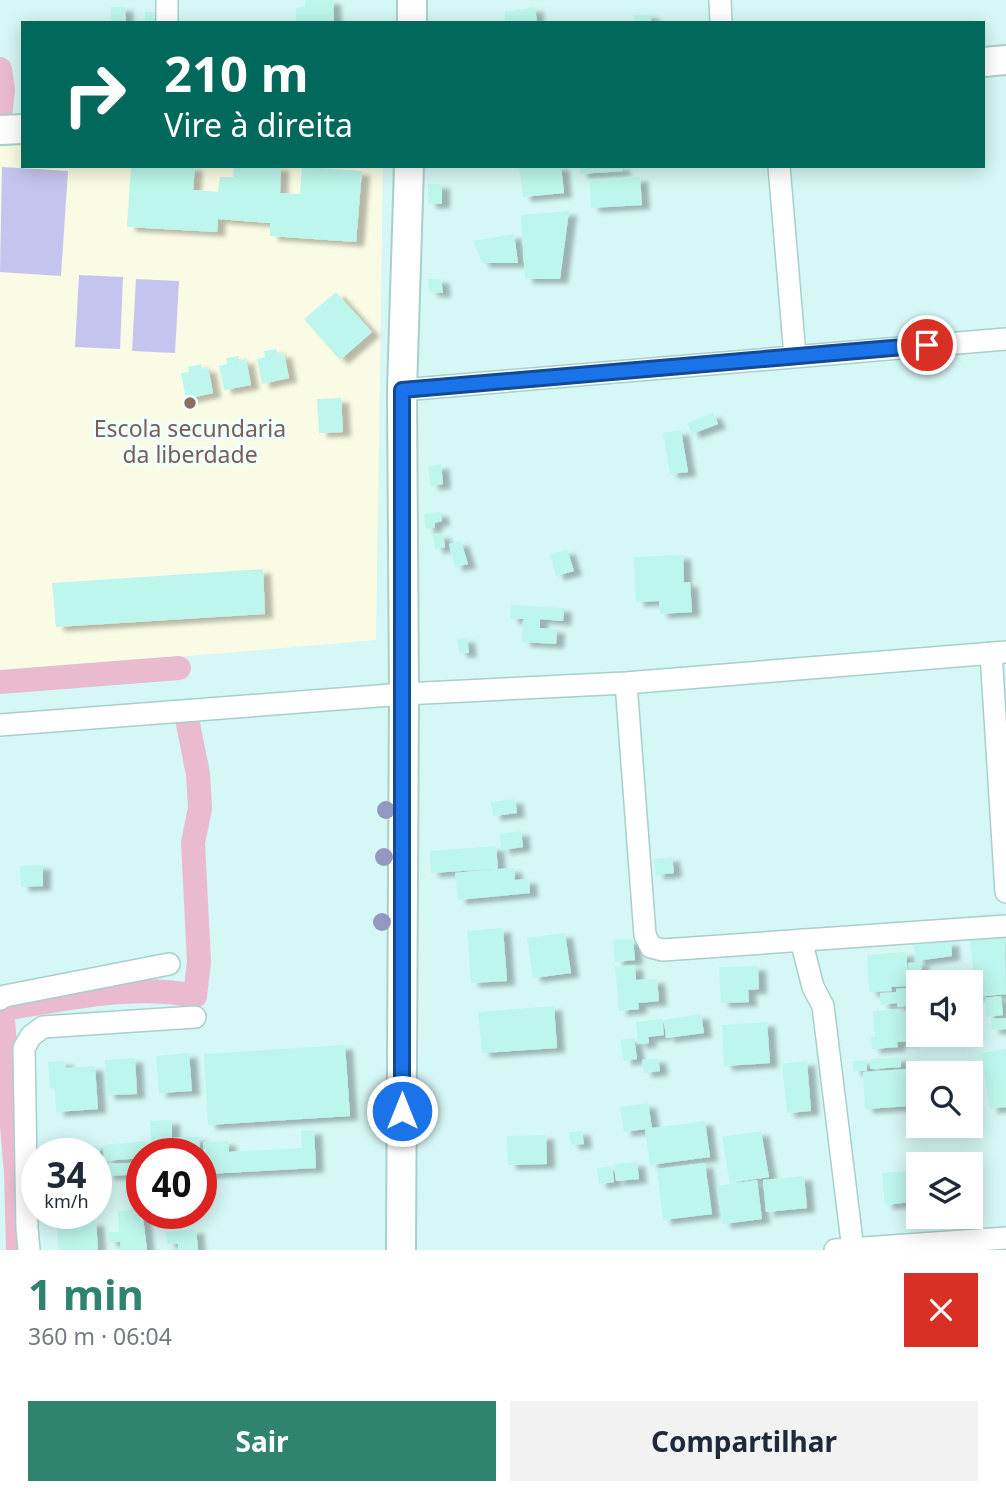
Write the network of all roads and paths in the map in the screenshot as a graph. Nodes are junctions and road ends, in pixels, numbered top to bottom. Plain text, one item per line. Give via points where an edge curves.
1 (167, 0) edge
2 (412, 0) edge
3 (720, 0) edge
4 (167, 21) edge
5 (412, 21) edge
6 (721, 21) edge
7 (1006, 60) edge
8 (985, 62) edge
9 (21, 128) edge
10 (0, 130) edge
11 (409, 168) edge
12 (779, 168) edge
13 (1006, 338) edge
14 (794, 356) junction
15 (402, 390) junction
16 (998, 653) edge
17 (626, 683) junction
18 (404, 694) junction
19 (0, 725) edge
20 (1006, 892) edge
21 (1006, 926) edge
22 (801, 940) junction
23 (169, 964) dead end
24 (0, 999) edge
25 (195, 1017) dead end
26 (1006, 1238) edge
27 (847, 1249) edge
28 (29, 1250) edge
29 (401, 1250) edge

1 - 4 street
2 - 5 street
3 - 6 street
7 - 8 street
9 - 10 street
11 - 15 street
12 - 14 street
13 - 14 street
14 - 15 street
15 - 18 street
16 - 17 street
16 - 20 street
17 - 18 street
17 - 22 street via 645,934 651,947 663,950
18 - 19 street
18 - 29 street
21 - 22 street
22 - 27 street via 823,1006
23 - 24 street
25 - 28 street via 43,1027 31,1036 24,1048
26 - 27 street

